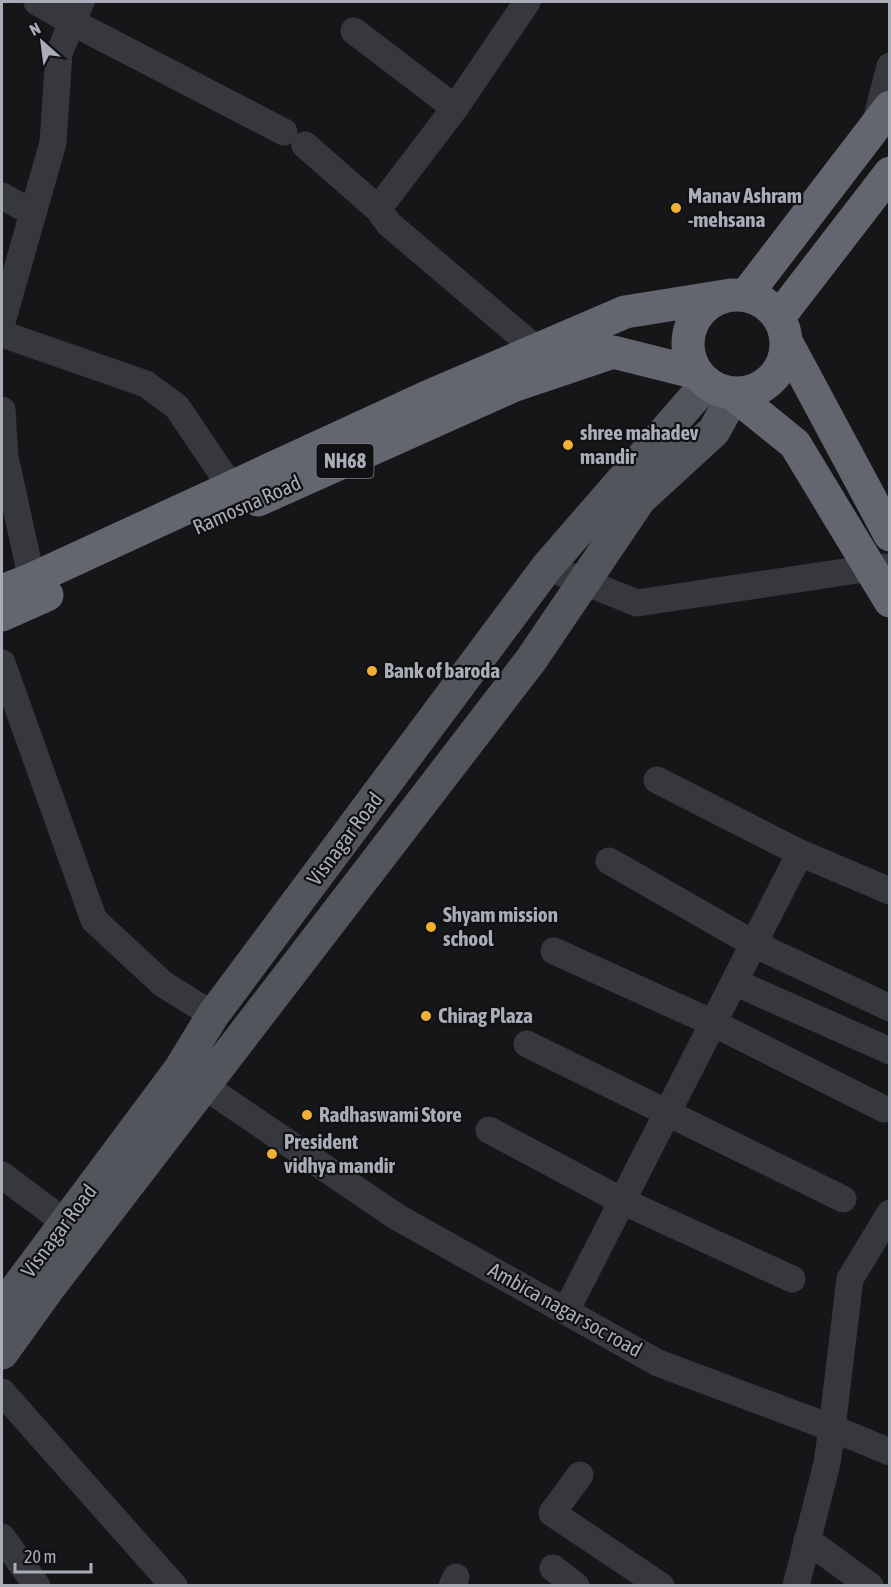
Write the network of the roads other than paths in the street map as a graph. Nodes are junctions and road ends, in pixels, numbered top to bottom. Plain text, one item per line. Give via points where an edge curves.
1 (37, 2) edge
2 (527, 2) edge
3 (76, 12) edge
4 (354, 31) dead end
5 (890, 66) edge
6 (456, 108) junction
7 (882, 116) edge
8 (890, 173) edge
9 (2, 196) edge
10 (378, 209) junction
11 (33, 213) junction
12 (738, 295) junction
13 (2, 322) edge
14 (783, 330) junction
15 (2, 334) edge
16 (536, 349) junction
17 (716, 385) junction
18 (2, 410) edge
19 (231, 487) junction
20 (890, 535) edge
21 (547, 567) junction
22 (880, 568) edge
23 (584, 582) junction
24 (16, 585) edge
25 (890, 601) edge
26 (2, 615) edge
27 (2, 663) edge
28 (657, 780) dead end
29 (800, 853) junction
30 (609, 861) dead end
31 (890, 891) edge
32 (754, 944) junction
33 (554, 951) dead end
34 (734, 982) junction
35 (890, 1008) edge
36 (213, 1015) junction
37 (713, 1023) junction
38 (527, 1044) dead end
39 (890, 1051) edge
40 (192, 1077) junction
41 (884, 1109) dead end
42 (668, 1111) junction
43 (489, 1130) dead end
44 (2, 1175) edge
45 (843, 1199) dead end
46 (622, 1201) junction
47 (890, 1213) edge
48 (66, 1223) junction
49 (792, 1279) dead end
50 (2, 1308) edge
51 (566, 1311) junction
52 (2, 1353) edge
53 (2, 1392) edge
54 (832, 1428) junction
55 (890, 1452) edge
56 (580, 1475) dead end
57 (2, 1537) edge
58 (807, 1540) junction
59 (553, 1568) dead end
60 (37, 1586) edge
61 (174, 1586) edge
62 (576, 1586) edge
63 (661, 1586) edge
64 (796, 1586) edge
65 (870, 1586) edge

1 - 3 street
2 - 6 street
3 - 10 street via 294,138
3 - 11 street via 59,53 53,143
4 - 6 street
5 - 7 street
6 - 10 street
7 - 12 highway
8 - 14 highway
9 - 11 street
10 - 16 street via 389,224
11 - 13 street
12 - 14 highway via 759,299 770,306
12 - 16 highway, NH68 via 625,312
12 - 17 highway via 717,299 705,307 690,331 690,360
14 - 17 highway, NH68 via 785,357 771,380 746,392
14 - 20 highway
15 - 19 street via 146,384 177,407
16 - 19 highway, Ramosna Road / NH68
17 - 21 main road, Visnagar Road
17 - 22 highway, NH68 via 795,444
17 - 23 main road via 725,411 714,431 640,499
17 - 26 highway, Ramosna Road / NH68 via 613,352 515,385
18 - 24 street via 5,457 28,562
19 - 24 highway, Ramosna Road / NH68
21 - 23 street
21 - 36 main road, Visnagar Road
22 - 23 street via 637,603
22 - 25 highway, NH68
23 - 40 main road via 531,660
27 - 36 street via 93,920 163,984
28 - 29 street
29 - 31 street
29 - 32 street
30 - 32 street
32 - 34 street
32 - 35 street
33 - 37 street
34 - 37 street
34 - 39 street
36 - 40 main road, Visnagar Road
37 - 41 street
37 - 42 street
38 - 42 street
40 - 48 main road, Visnagar Road
40 - 51 street, Ambica nagar soc road via 397,1217
40 - 52 main road
42 - 45 street
42 - 46 street
43 - 46 street
44 - 48 street
46 - 49 street
46 - 51 street
47 - 54 street via 850,1279
48 - 50 main road, Visnagar Road
51 - 54 street, Ambica nagar soc road via 658,1363
53 - 61 street
54 - 55 street, Ambica nagar soc road
54 - 58 street
56 - 63 street via 552,1514
57 - 60 street
58 - 64 street
58 - 65 street
59 - 62 street

